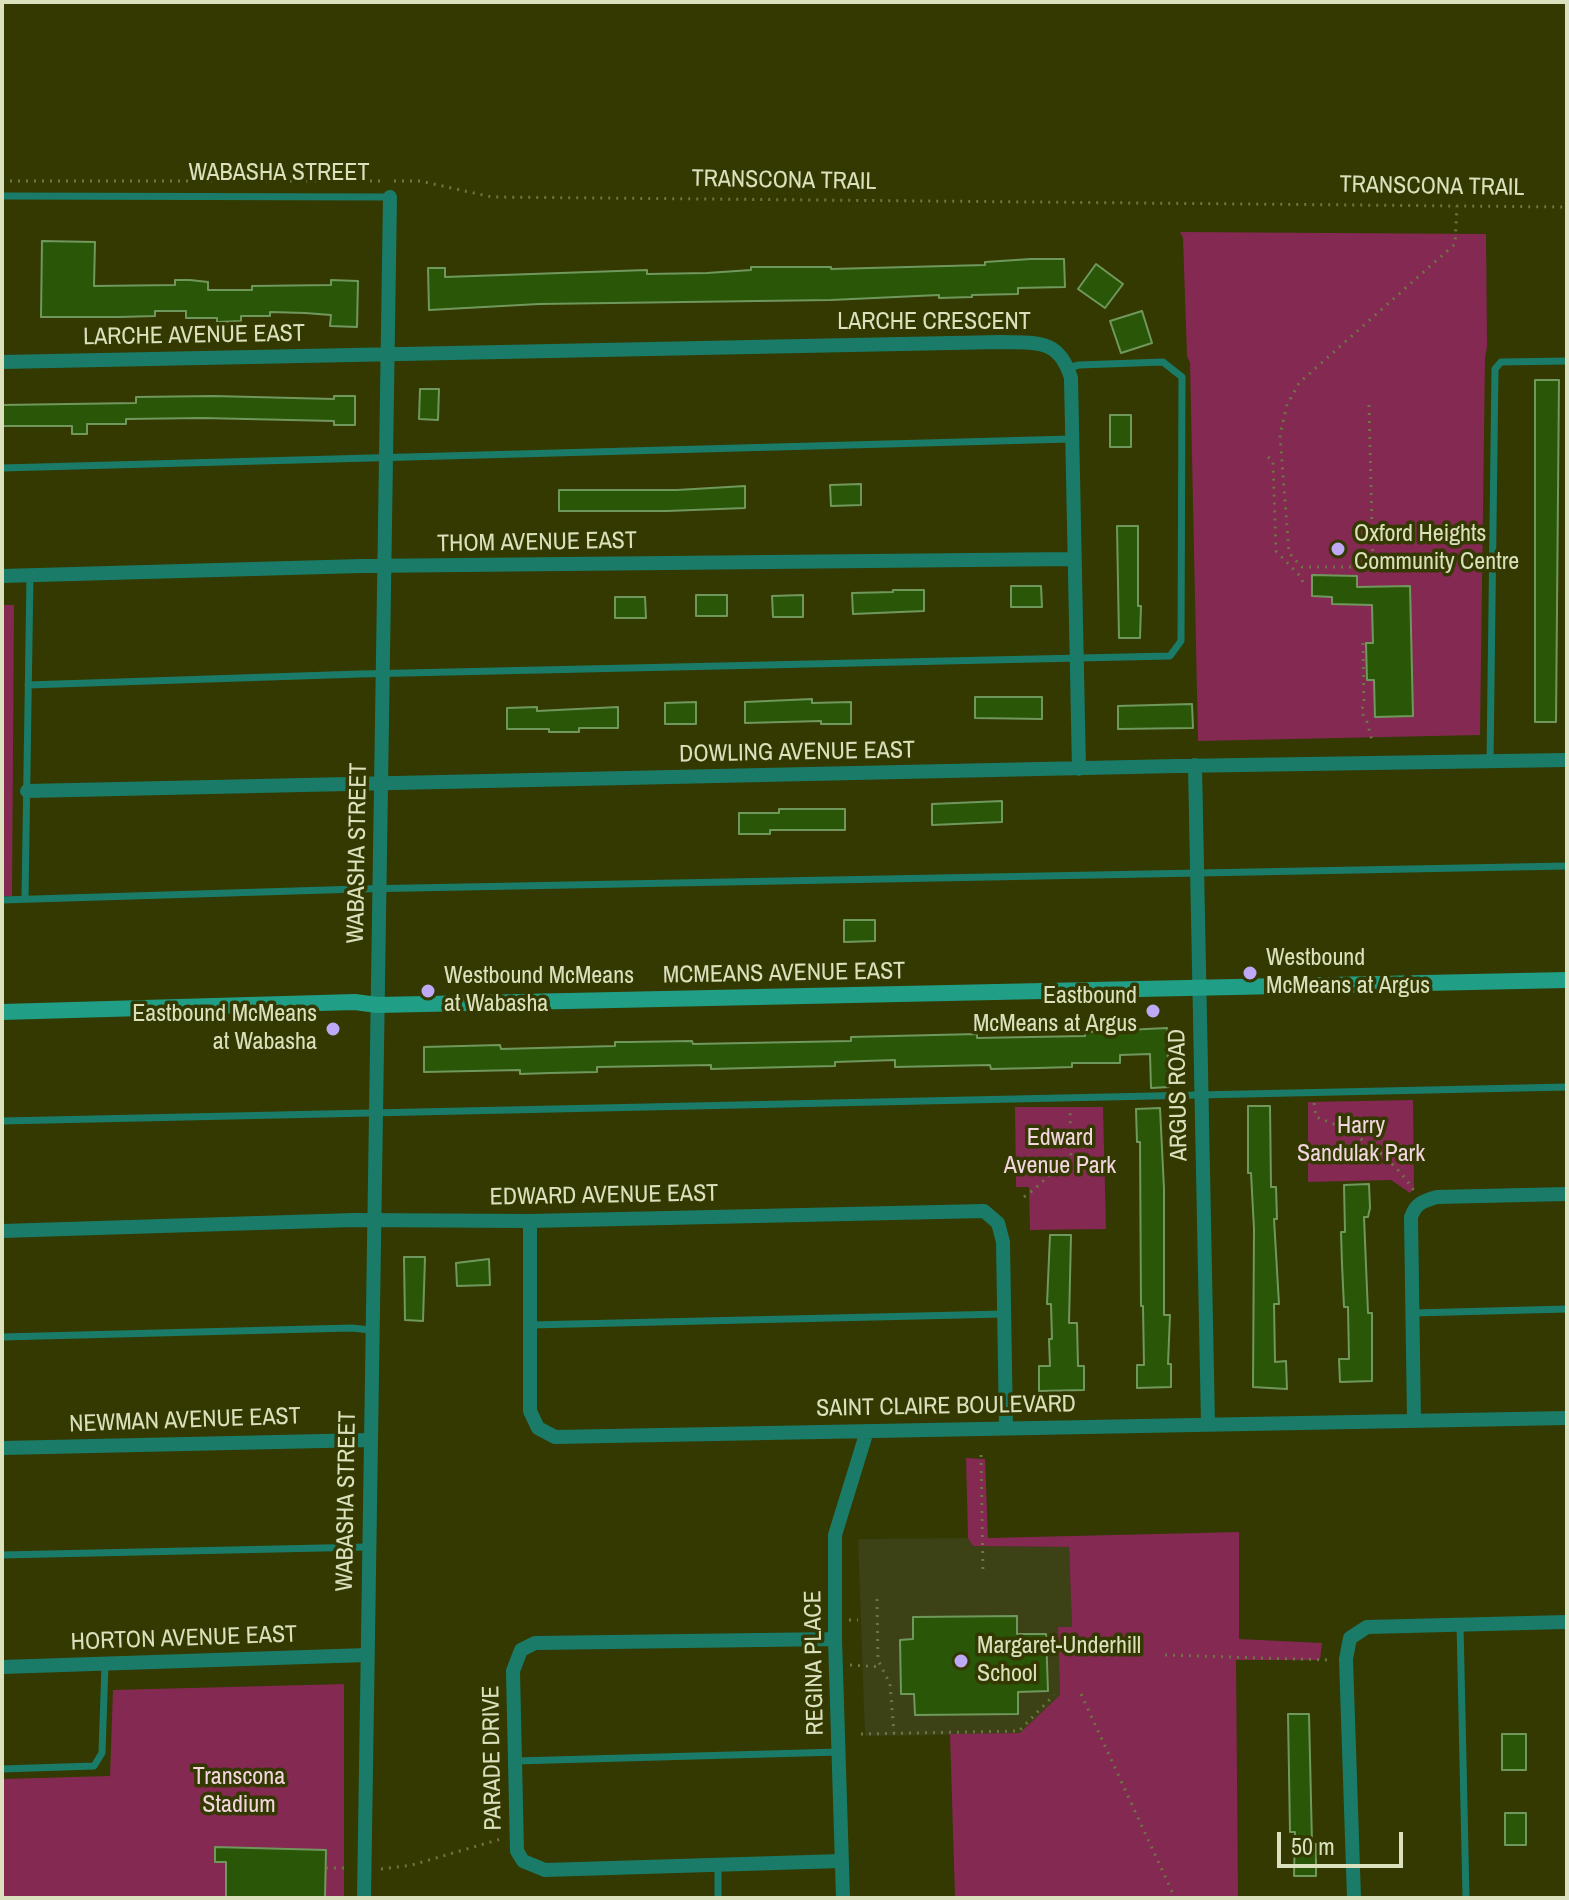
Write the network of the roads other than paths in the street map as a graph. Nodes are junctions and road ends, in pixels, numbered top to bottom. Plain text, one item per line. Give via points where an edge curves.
1 (2, 196) edge
2 (390, 197) joint
3 (387, 356) junction
4 (1567, 361) edge
5 (2, 362) edge
6 (1068, 368) junction
7 (1071, 439) junction
8 (386, 458) junction
9 (2, 468) edge
10 (1073, 559) junction
11 (384, 567) junction
12 (30, 575) junction
13 (2, 576) edge
14 (1076, 659) junction
15 (383, 675) junction
16 (28, 685) junction
17 (1567, 760) edge
18 (1490, 762) junction
19 (1195, 765) junction
20 (1079, 769) junction
21 (381, 784) junction
22 (27, 791) junction
23 (1567, 866) edge
24 (1199, 874) junction
25 (379, 890) junction
26 (25, 899) junction
27 (2, 900) edge
28 (1567, 980) edge
29 (1199, 989) junction
30 (377, 1005) junction
31 (2, 1012) edge
32 (1567, 1087) edge
33 (1202, 1094) junction
34 (373, 1113) junction
35 (2, 1121) edge
36 (1567, 1194) edge
37 (372, 1221) junction
38 (530, 1221) junction
39 (2, 1231) edge
40 (1567, 1309) edge
41 (1413, 1313) junction
42 (1004, 1314) junction
43 (530, 1325) junction
44 (370, 1330) junction
45 (2, 1337) edge
46 (1567, 1418) edge
47 (1414, 1420) junction
48 (1208, 1424) junction
49 (1006, 1428) junction
50 (867, 1431) junction
51 (369, 1440) junction
52 (2, 1448) edge
53 (368, 1547) junction
54 (2, 1555) edge
55 (1567, 1622) edge
56 (1460, 1624) junction
57 (835, 1639) junction
58 (367, 1655) junction
59 (105, 1665) junction
60 (2, 1667) edge
61 (839, 1752) junction
62 (516, 1761) junction
63 (2, 1769) edge
64 (842, 1861) junction
65 (718, 1865) junction
66 (364, 1898) edge
67 (718, 1898) edge
68 (843, 1898) edge
69 (1354, 1898) edge
70 (1466, 1898) edge

1 - 2 lane, WABASHA STREET
2 - 3 street, WABASHA STREET
3 - 5 street, LARCHE AVENUE EAST
3 - 6 street, LARCHE CRESCENT via 1001,342 1041,344 1058,351
3 - 8 street, WABASHA STREET
4 - 18 lane via 1501,362 1495,369
6 - 7 street
6 - 14 lane via 1163,362 1182,377 1181,641 1170,656
7 - 8 lane
7 - 10 street
8 - 9 lane
8 - 11 street, WABASHA STREET
10 - 11 street, THOM AVENUE EAST
10 - 14 street
11 - 12 street, THOM AVENUE EAST
11 - 15 street, WABASHA STREET
12 - 13 street, THOM AVENUE EAST
12 - 16 lane
14 - 15 lane
14 - 20 street
15 - 16 lane
15 - 21 street, WABASHA STREET
16 - 22 lane
17 - 18 street, DOWLING AVENUE EAST
18 - 19 street, DOWLING AVENUE EAST
19 - 20 street, DOWLING AVENUE EAST
19 - 24 street, ARGUS ROAD
20 - 21 street, DOWLING AVENUE EAST
21 - 22 street, DOWLING AVENUE EAST
21 - 25 street, WABASHA STREET
22 - 26 lane
23 - 24 lane
24 - 25 lane
24 - 29 street, ARGUS ROAD
25 - 26 lane
25 - 30 street, WABASHA STREET
26 - 27 lane
28 - 29 street, MCMEANS AVENUE EAST
29 - 30 street, MCMEANS AVENUE EAST
29 - 33 street, ARGUS ROAD
30 - 31 street, MCMEANS AVENUE EAST
30 - 34 street, WABASHA STREET
32 - 33 lane
33 - 34 lane
33 - 48 street, ARGUS ROAD
34 - 35 lane
34 - 37 street, WABASHA STREET
36 - 41 street via 1420,1201 1411,1217
37 - 38 street, EDWARD AVENUE EAST
37 - 39 street, EDWARD AVENUE EAST
37 - 44 street, WABASHA STREET
38 - 42 street, EDWARD AVENUE EAST via 984,1211 998,1223 1003,1242
38 - 43 street, SAINT CLAIRE BOULEVARD
40 - 41 lane
41 - 47 street
42 - 43 lane
42 - 49 street, EDWARD AVENUE EAST
43 - 50 street, SAINT CLAIRE BOULEVARD via 530,1411 538,1428 555,1437
44 - 45 lane
44 - 51 street, WABASHA STREET
46 - 47 street, SAINT CLAIRE BOULEVARD
47 - 48 street, SAINT CLAIRE BOULEVARD
48 - 49 street, SAINT CLAIRE BOULEVARD
49 - 50 street, SAINT CLAIRE BOULEVARD
50 - 57 street, REGINA PLACE via 835,1535
51 - 52 street, NEWMAN AVENUE EAST
51 - 53 street, WABASHA STREET
53 - 54 lane
53 - 58 street, WABASHA STREET
55 - 56 street
56 - 69 street via 1367,1627 1350,1638 1346,1659
56 - 70 lane
57 - 61 street, REGINA PLACE
57 - 62 street, PARADE DRIVE via 535,1643 521,1650 513,1671
58 - 59 street, HORTON AVENUE EAST
58 - 66 street, WABASHA STREET
59 - 60 street, HORTON AVENUE EAST
59 - 63 lane via 99,1761 94,1766
61 - 62 lane
61 - 64 street, REGINA PLACE
62 - 65 street, PARADE DRIVE via 517,1851 533,1867
64 - 65 street, PARADE DRIVE
64 - 68 street, REGINA PLACE
65 - 67 lane

